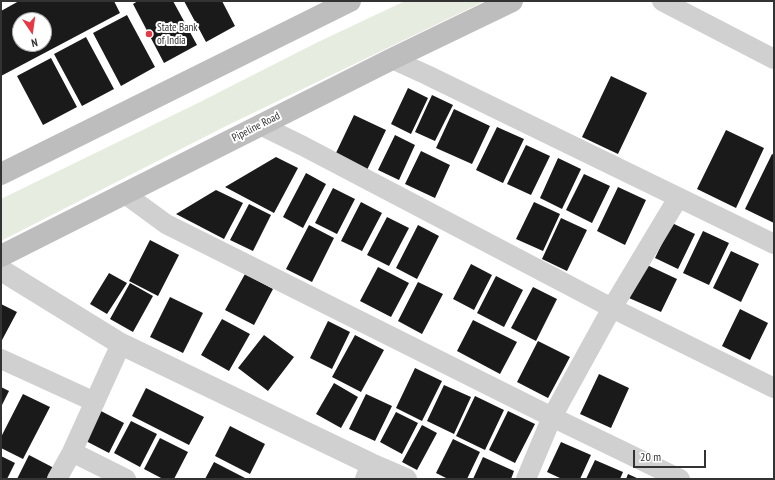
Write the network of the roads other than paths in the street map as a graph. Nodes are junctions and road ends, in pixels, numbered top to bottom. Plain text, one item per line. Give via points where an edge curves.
1 (350, 1) edge
2 (512, 1) edge
3 (662, 1) edge
4 (392, 59) junction
5 (774, 59) edge
6 (260, 125) junction
7 (1, 174) edge
8 (125, 194) junction
9 (678, 198) junction
10 (774, 244) edge
11 (1, 256) edge
12 (1, 270) edge
13 (612, 308) junction
14 (121, 344) junction
15 (1, 359) edge
16 (774, 388) edge
17 (95, 402) junction
18 (552, 417) junction
19 (72, 452) junction
20 (368, 471) edge
21 (57, 479) edge
22 (126, 479) edge
23 (406, 479) edge
24 (526, 479) edge
25 (680, 479) edge

1 - 7 main road
2 - 4 main road, Pipeline Road
3 - 5 street
4 - 6 main road, Pipeline Road
4 - 9 street
6 - 8 main road, Pipeline Road
6 - 13 street
8 - 11 main road, Pipeline Road
8 - 18 street via 166,224
9 - 10 street
9 - 13 street
12 - 14 street
13 - 16 street
13 - 18 street
14 - 17 street
14 - 20 street
15 - 17 street
17 - 19 street
18 - 24 street
18 - 25 street
19 - 21 street
19 - 22 street
20 - 23 street

